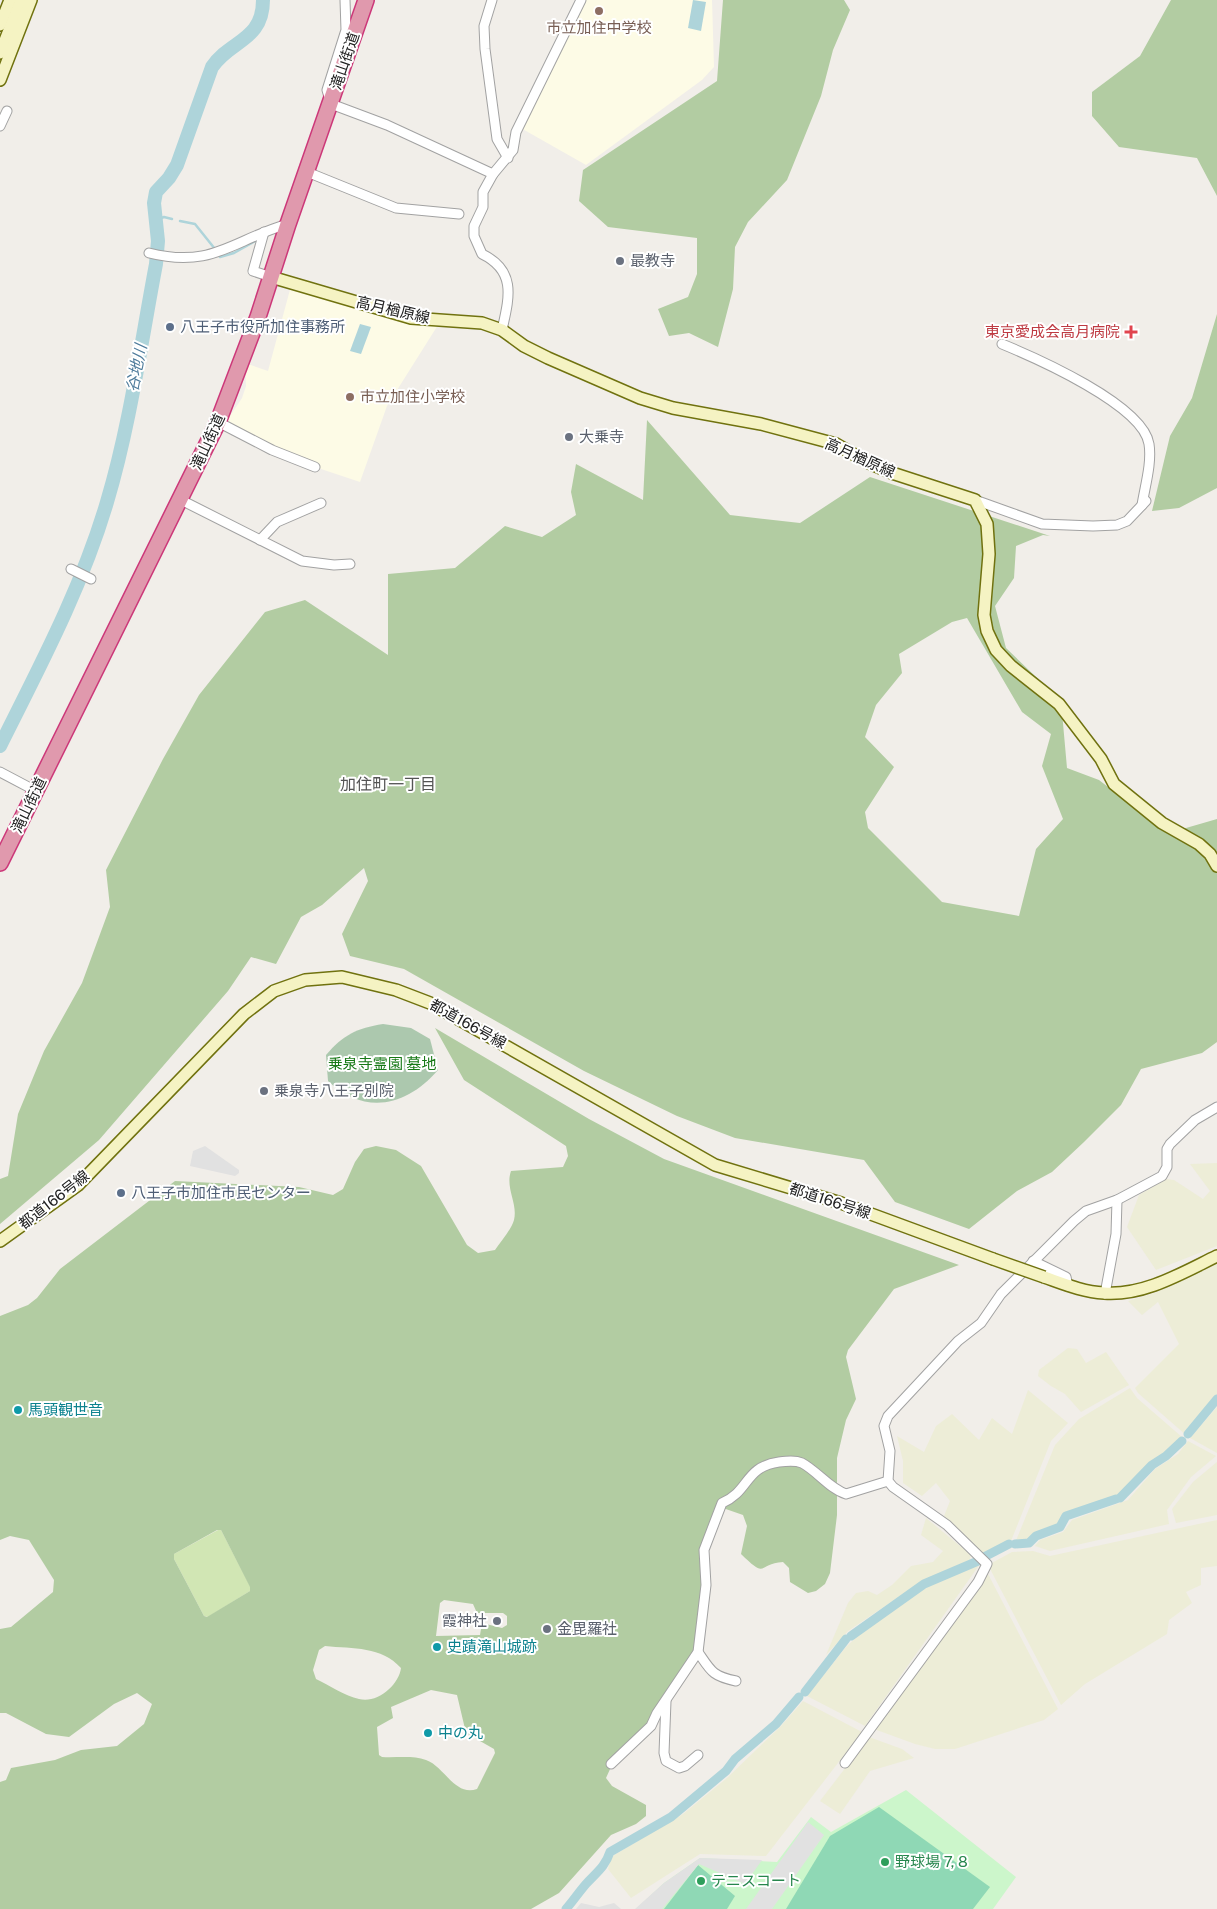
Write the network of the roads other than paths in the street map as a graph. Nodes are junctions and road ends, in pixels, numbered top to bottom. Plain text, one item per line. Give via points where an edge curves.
1 (10, 0) edge
2 (21, 0) edge
3 (31, 0) edge
4 (345, 0) edge
5 (366, 0) edge
6 (492, 0) edge
7 (581, 0) edge
8 (0, 26) edge
9 (0, 53) edge
10 (0, 80) edge
11 (331, 104) junction
12 (7, 111) dead end
13 (0, 126) edge
14 (508, 158) junction
15 (307, 172) junction
16 (493, 174) junction
17 (459, 214) dead end
18 (288, 224) junction
19 (264, 232) junction
20 (150, 253) dead end
21 (271, 277) junction
22 (502, 330) junction
23 (1002, 344) dead end
24 (218, 422) junction
25 (315, 467) dead end
26 (181, 500) junction
27 (975, 500) junction
28 (321, 503) dead end
29 (260, 540) junction
30 (350, 564) dead end
31 (73, 570) dead end
32 (90, 578) dead end
33 (0, 772) edge
34 (36, 790) junction
35 (15, 835) junction
36 (0, 844) edge
37 (0, 863) edge
38 (1217, 866) edge
39 (1217, 1107) edge
40 (1117, 1200) junction
41 (0, 1241) edge
42 (1217, 1256) edge
43 (1033, 1261) junction
44 (1068, 1286) junction
45 (1105, 1294) junction
46 (888, 1480) junction
47 (698, 1652) junction
48 (736, 1681) dead end
49 (666, 1701) junction
50 (698, 1755) dead end
51 (844, 1763) dead end
52 (611, 1764) dead end

1 - 8 main road
2 - 9 main road
3 - 10 main road
4 - 11 street via 346,30 326,90
5 - 11 highway, 滝山街道
6 - 14 street via 484,26 486,49 497,139
7 - 14 street via 516,132
11 - 15 highway, 滝山街道
11 - 16 street via 387,125
12 - 13 street
14 - 16 street
15 - 17 street via 396,208
15 - 18 highway, 滝山街道
16 - 22 street via 483,192 483,208 474,226 474,236 482,254 496,261 504,273 510,294
18 - 19 street
18 - 21 highway, 滝山街道
19 - 20 street via 204,258 164,257
19 - 21 street via 253,270
21 - 22 main road, 高月楢原線 via 411,318 482,323
21 - 24 highway, 滝山街道
22 - 27 main road, 高月楢原線 via 548,358 640,398 836,444 892,472
23 - 27 street via 1070,374 1137,422 1146,433 1149,444 1144,502 1128,521 1117,525 1071,526 1042,524
24 - 25 street via 272,450
24 - 26 highway, 滝山街道
26 - 29 street
26 - 34 highway, 滝山街道
27 - 38 main road via 987,524 989,554 984,615 996,650 1059,704 1101,759 1114,784 1162,824 1199,844
28 - 29 street via 277,522
29 - 30 street via 302,561
31 - 32 street
33 - 34 street
34 - 35 highway, 滝山街道
35 - 36 street
35 - 37 highway, 滝山街道
39 - 40 street via 1195,1120 1170,1144 1167,1168 1162,1176
40 - 43 street via 1086,1211
40 - 45 street via 1116,1234
41 - 44 main road, 都道166号線, bridge via 78,1185 256,1003 293,983 329,977 396,990 430,1003 715,1165 841,1203
42 - 45 main road, 都道166号線 via 1151,1286
43 - 44 street via 1066,1277
43 - 46 street via 1001,1294 981,1323 952,1347 888,1416 884,1426 890,1452
44 - 45 main road, 都道166号線
46 - 47 street via 846,1494 800,1463 765,1464 757,1469 735,1496 720,1505 705,1544 706,1585
46 - 51 street via 893,1487 947,1525 987,1564 978,1582
47 - 48 street via 718,1678
47 - 49 street
49 - 50 street via 666,1761 679,1768
49 - 52 street via 651,1726

